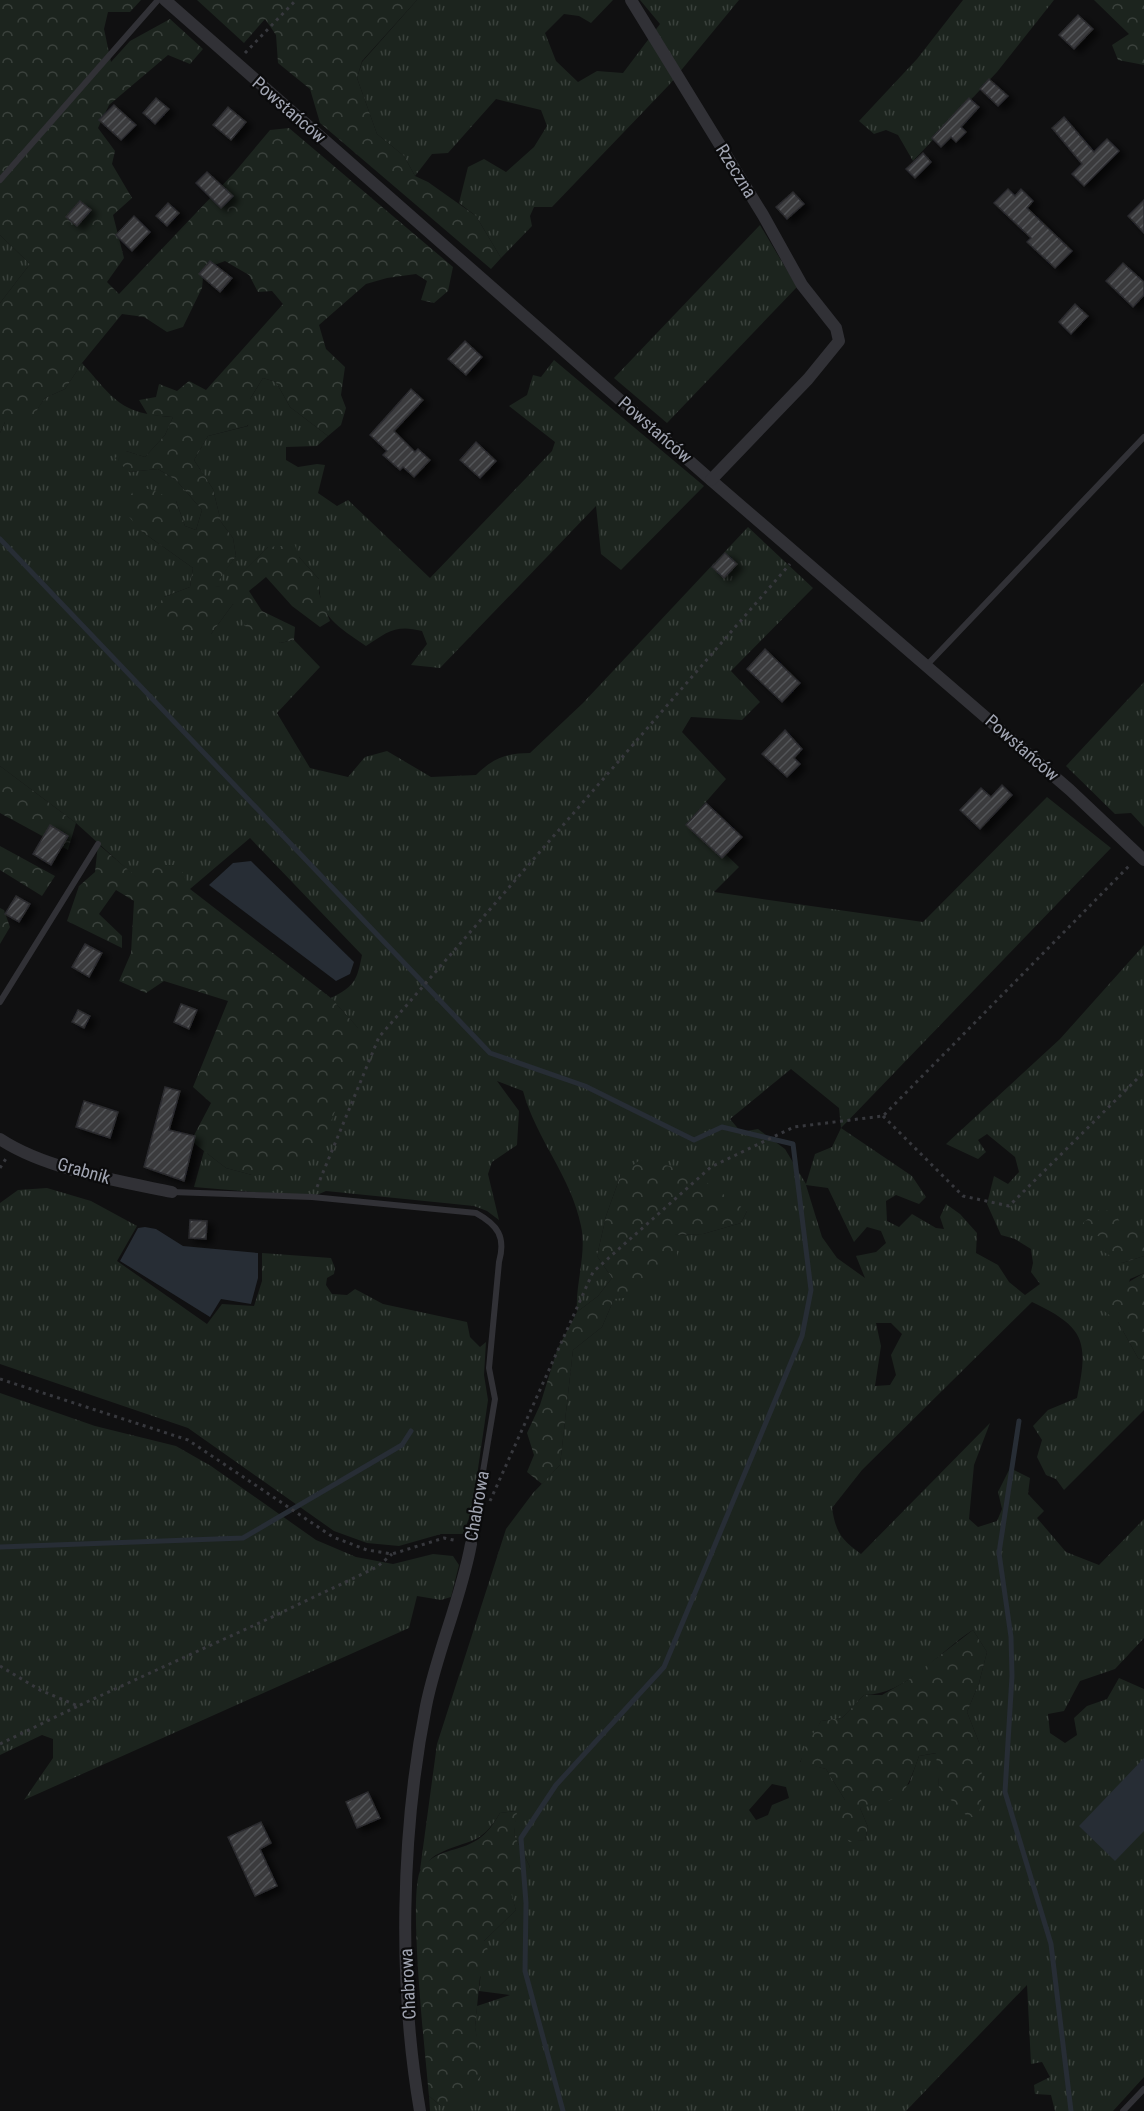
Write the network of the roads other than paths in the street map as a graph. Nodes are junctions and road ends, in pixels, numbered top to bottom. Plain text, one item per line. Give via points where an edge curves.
1 (158, 0) edge
2 (165, 0) edge
3 (631, 0) edge
4 (0, 180) edge
5 (1144, 437) edge
6 (711, 480) junction
7 (927, 665) junction
8 (98, 844) dead end
9 (1142, 858) edge
10 (0, 1002) edge
11 (0, 1139) edge
12 (172, 1192) joint
13 (471, 1544) joint
14 (1144, 2089) edge
15 (420, 2111) edge
16 (1123, 2111) edge

1 - 4 lane
2 - 6 street, Powstańców
3 - 6 street, Rzeczna via 802,285 836,328 839,341 808,380
5 - 7 lane
6 - 7 street, Powstańców
7 - 9 street, Powstańców
8 - 10 lane
11 - 12 street, Grabnik via 13,1148 89,1174
12 - 13 lane, Chabrowa via 312,1197 476,1213 492,1222 501,1235 502,1250 489,1368 495,1399
13 - 15 street, Chabrowa via 464,1582 426,1705 405,1882 406,1963
14 - 16 lane

